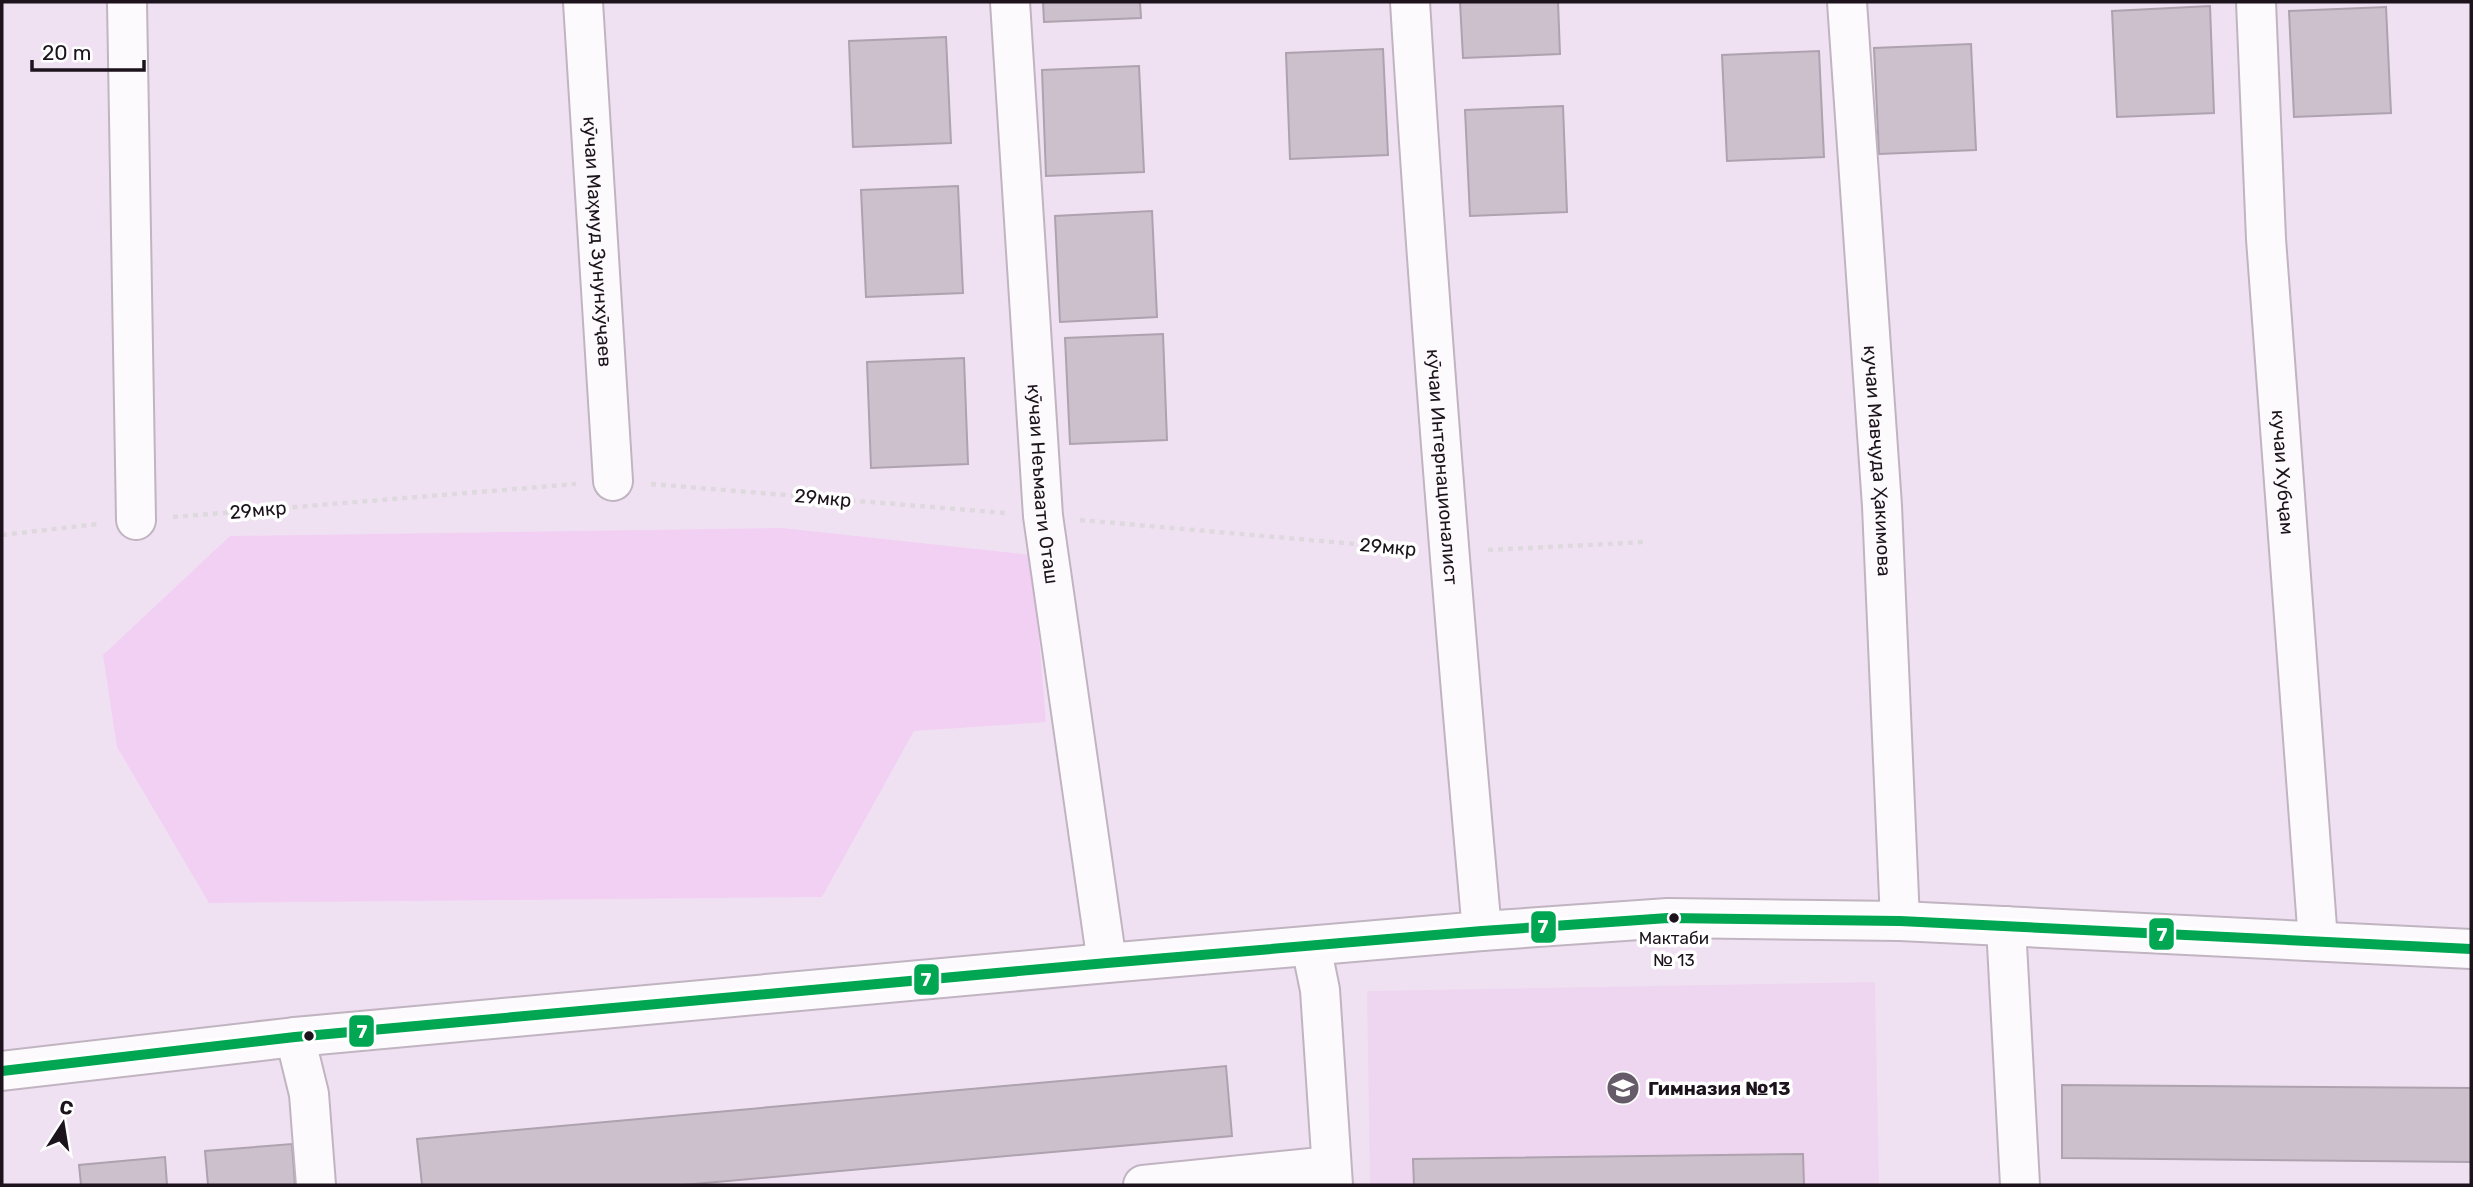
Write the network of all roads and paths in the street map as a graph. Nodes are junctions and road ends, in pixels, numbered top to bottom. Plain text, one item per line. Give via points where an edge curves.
1 (127, 2) edge
2 (583, 2) edge
3 (1010, 2) edge
4 (1410, 2) edge
5 (1847, 2) edge
6 (2256, 2) edge
7 (613, 481) junction
8 (1043, 516) junction
9 (136, 520) junction
10 (2, 536) edge
11 (1645, 542) dead end
12 (1448, 552) junction
13 (1900, 921) junction
14 (2006, 926) junction
15 (1482, 931) junction
16 (2318, 941) junction
17 (1311, 946) junction
18 (2471, 949) edge
19 (1107, 963) junction
20 (295, 1037) junction
21 (2, 1071) edge
22 (1332, 1176) edge
23 (316, 1185) edge
24 (1143, 1185) edge
25 (2020, 1185) edge

1 - 9 street
2 - 7 street, кӯчаи Маҳмуд Зунунхӯҷаев
3 - 8 street, кӯчаи Неъмаати Оташ
4 - 12 street, кӯчаи Интернационалист
5 - 13 street, кучаи Мавҷуда Ҳакимова via 1882,506
6 - 16 street, кучаи Хубҷам via 2266,239
7 - 8 path, 29мкр
7 - 9 path, 29мкр
8 - 12 path, 29мкр
8 - 19 street, кӯчаи Неъмаати Оташ
9 - 10 path, 29мкр
11 - 12 path, 29мкр
12 - 15 street, кӯчаи Интернационалист
13 - 14 street
13 - 15 street via 1668,918
14 - 16 street
14 - 25 street
15 - 17 street
16 - 18 street
17 - 19 street
17 - 22 street via 1320,990
19 - 20 street
20 - 21 street
20 - 23 street via 309,1094
22 - 24 street

